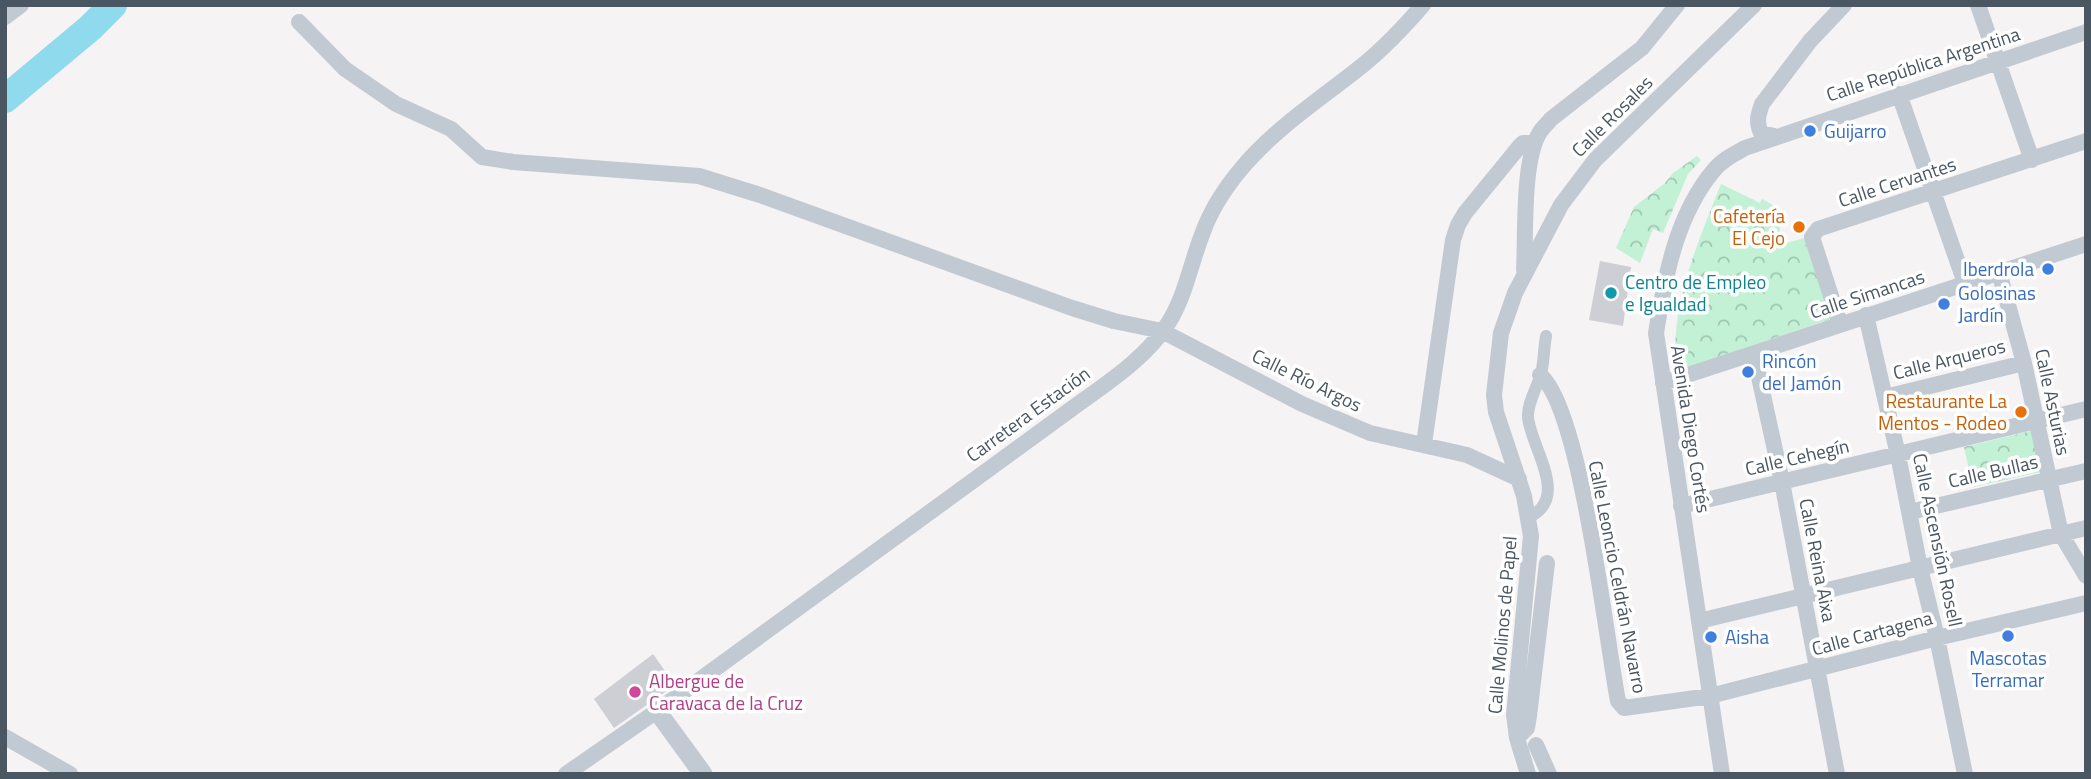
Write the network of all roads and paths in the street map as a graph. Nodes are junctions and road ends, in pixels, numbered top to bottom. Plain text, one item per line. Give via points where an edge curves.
1 (21, 5) edge
2 (1423, 5) edge
3 (1677, 5) edge
4 (1754, 5) edge
5 (1844, 5) edge
6 (1978, 5) edge
7 (5, 18) edge
8 (299, 22) dead end
9 (2086, 32) edge
10 (1998, 62) junction
11 (1899, 94) junction
12 (1774, 136) junction
13 (2086, 141) edge
14 (1533, 148) junction
15 (2032, 160) junction
16 (1933, 193) junction
17 (2086, 244) edge
18 (1999, 272) junction
19 (1524, 275) junction
20 (1965, 283) junction
21 (1866, 316) junction
22 (1840, 324) junction
23 (1161, 331) junction
24 (1545, 337) dead end
25 (1755, 354) junction
26 (2024, 363) junction
27 (1540, 375) junction
28 (1663, 383) junction
29 (1885, 397) junction
30 (2086, 410) edge
31 (2037, 421) junction
32 (1424, 444) junction
33 (1898, 455) junction
34 (2086, 471) edge
35 (1519, 479) junction
36 (2048, 479) junction
37 (1782, 482) junction
38 (1681, 506) junction
39 (1910, 512) junction
40 (1529, 517) junction
41 (2086, 528) edge
42 (2061, 534) junction
43 (1547, 563) dead end
44 (1920, 568) junction
45 (2086, 576) edge
46 (1802, 597) junction
47 (2086, 603) edge
48 (1699, 621) junction
49 (1937, 638) junction
50 (1818, 669) junction
51 (1710, 696) junction
52 (657, 711) junction
53 (5, 737) edge
54 (1517, 738) junction
55 (1536, 745) dead end
56 (70, 774) edge
57 (566, 774) edge
58 (703, 774) edge
59 (1528, 774) edge
60 (1549, 774) edge
61 (1722, 774) edge
62 (1837, 774) edge
63 (1965, 774) edge

1 - 7 street
2 - 23 street, Carretera Estación via 1398,34 1271,138 1241,169 1203,231 1181,298
3 - 14 street, Calle Molinos de Papel via 1642,48 1551,119
4 - 19 street, Calle Rosales via 1595,160 1561,205
5 - 12 street via 1762,104 1758,127 1761,133
6 - 10 street
8 - 23 street, Calle Río Argos via 345,69 396,104 451,129 482,158 699,176 1072,308
9 - 10 street, Calle República Argentina
10 - 11 street, Calle República Argentina
10 - 15 street
11 - 12 street, Calle República Argentina
11 - 16 street
12 - 28 street, Avenida Diego Cortés via 1715,168 1690,211 1666,271 1656,332
13 - 15 street, Calle Cervantes
14 - 19 street, Calle Molinos de Papel
14 - 32 street via 1530,143 1519,147 1458,225
15 - 16 street, Calle Cervantes
16 - 20 street
16 - 22 street, Calle Cervantes via 1815,232 1815,249
17 - 18 street, Calle Simancas
18 - 20 street, Calle Simancas
18 - 26 street, Calle Asturias
19 - 35 street, Calle Molinos de Papel via 1501,333 1494,395
20 - 21 street, Calle Simancas
21 - 22 street, Calle Simancas
21 - 29 street, Calle Ascensión Rosell
22 - 25 street, Calle Simancas
23 - 32 street, Calle Río Argos via 1326,415 1370,433
23 - 52 street, Carretera Estación via 1115,376
24 - 27 street
25 - 28 street, Calle Simancas
25 - 37 street, Calle Reina Aixa
26 - 29 street, Calle Arqueros
26 - 31 street, Calle Asturias
27 - 40 street via 1528,414 1548,489 1541,508
27 - 51 street, Calle Leoncio Celdrán Navarro via 1556,396 1569,435 1590,528 1618,701 1630,709
28 - 38 street, Avenida Diego Cortés
29 - 33 street, Calle Ascensión Rosell
30 - 31 street, Calle Cehegín
31 - 33 street, Calle Cehegín
31 - 36 street, Calle Asturias
32 - 35 street, Calle Río Argos via 1467,455
33 - 37 street, Calle Cehegín
33 - 39 street, Calle Ascensión Rosell
34 - 36 street, Calle Bullas
35 - 40 street, Calle Molinos de Papel
36 - 39 street, Calle Bullas
36 - 42 street, Calle Asturias
37 - 38 street, Calle Cehegín
37 - 46 street, Calle Reina Aixa
38 - 48 street, Avenida Diego Cortés
39 - 44 street, Calle Ascensión Rosell
40 - 54 street, Calle Molinos de Papel via 1530,566 1514,715
41 - 42 street
42 - 44 street
42 - 45 street, Calle Asturias
43 - 54 street via 1529,716 1527,727
44 - 46 street
44 - 49 street, Calle Ascensión Rosell
46 - 48 street
46 - 50 street, Calle Reina Aixa
47 - 49 street, Calle Cartagena
48 - 51 street, Avenida Diego Cortés
49 - 50 street, Calle Cartagena
49 - 63 street, Calle Ascensión Rosell
50 - 51 street, Calle Cartagena
50 - 62 street, Calle Reina Aixa
51 - 61 street, Avenida Diego Cortés
52 - 57 street, Carretera Estación
52 - 58 street
53 - 56 street
54 - 59 street, Calle Molinos de Papel
55 - 60 street

